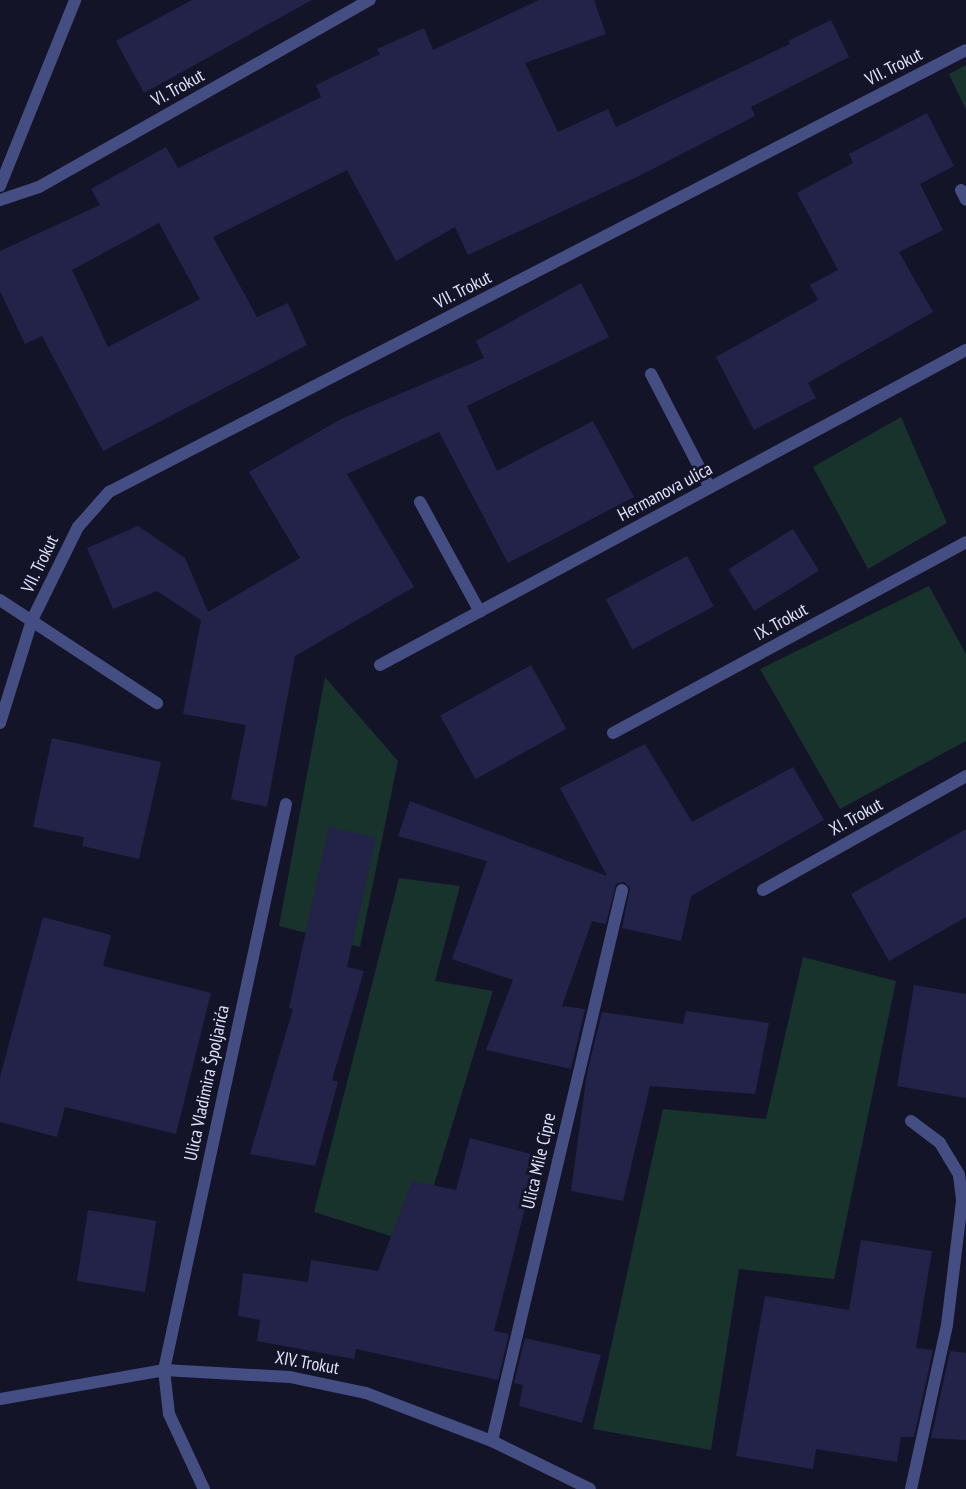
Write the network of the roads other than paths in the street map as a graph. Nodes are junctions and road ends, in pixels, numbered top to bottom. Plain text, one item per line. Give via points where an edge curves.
1 (75, 0) edge
2 (370, 0) edge
3 (966, 50) edge
4 (0, 186) edge
5 (0, 200) edge
6 (966, 350) edge
7 (651, 374) dead end
8 (710, 488) junction
9 (420, 502) dead end
10 (966, 542) edge
11 (0, 600) edge
12 (480, 612) junction
13 (32, 620) junction
14 (380, 665) dead end
15 (157, 703) dead end
16 (0, 723) edge
17 (613, 733) dead end
18 (966, 776) edge
19 (286, 804) dead end
20 (622, 890) dead end
21 (764, 890) dead end
22 (911, 1121) dead end
23 (164, 1370) junction
24 (0, 1399) edge
25 (492, 1441) junction
26 (204, 1489) edge
27 (590, 1489) edge
28 (911, 1489) edge

1 - 4 street
2 - 5 street, VI. Trokut via 39,187
3 - 13 street, VII. Trokut via 109,492 78,527
6 - 8 street, Hermanova ulica
7 - 8 street
8 - 12 street, Hermanova ulica
9 - 12 street
10 - 17 street, IX. Trokut
11 - 13 street
12 - 14 street, Hermanova ulica
13 - 15 street
13 - 16 street
18 - 21 street, XI. Trokut
19 - 23 street, Ulica Vladimira Špoljarića
20 - 25 street, Ulica Mile Cipre
22 - 28 street via 940,1143 959,1175 962,1201 947,1325
23 - 24 street, XIV. Trokut
23 - 25 street, XIV. Trokut via 290,1377 366,1393
23 - 26 street, Ulica Vladimira Špoljarića via 169,1414
25 - 27 street, XIV. Trokut

